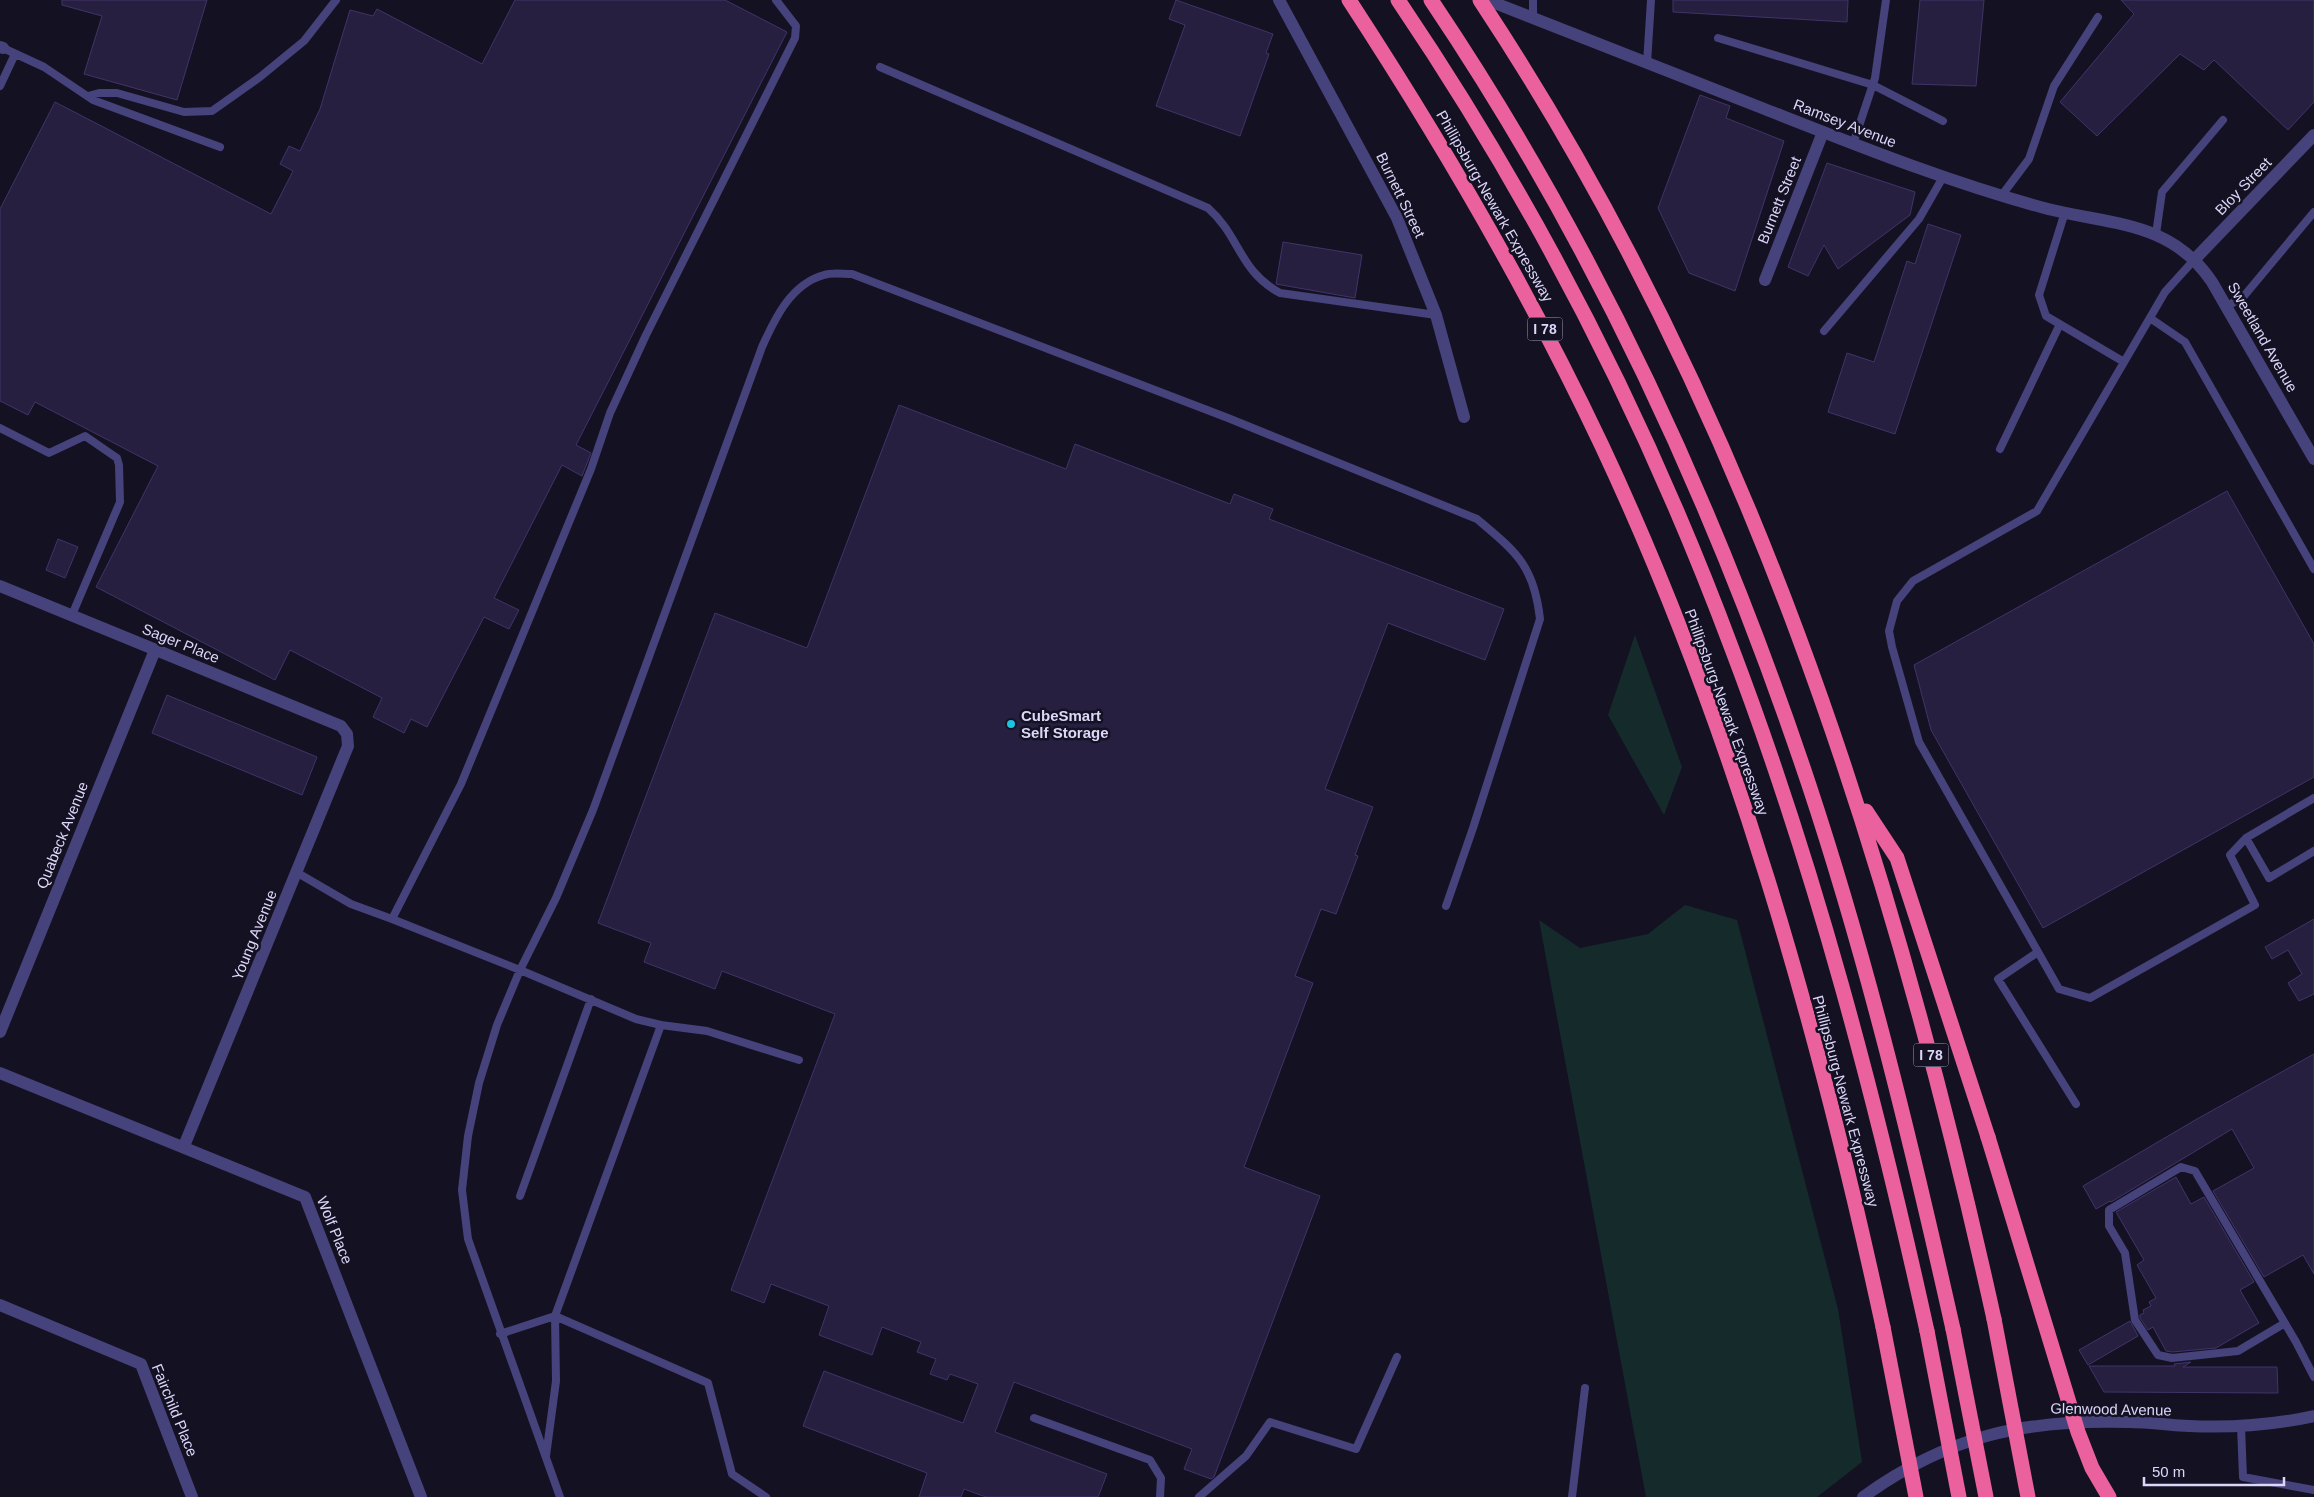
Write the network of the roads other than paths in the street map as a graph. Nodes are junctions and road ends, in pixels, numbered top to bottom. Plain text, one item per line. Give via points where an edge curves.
1 (336, 0) edge
2 (776, 0) edge
3 (1279, 0) edge
4 (1349, 0) edge
5 (1398, 0) edge
6 (1431, 0) edge
7 (1480, 0) edge
8 (1487, 0) edge
9 (1533, 0) edge
10 (1651, 0) edge
11 (1886, 0) edge
12 (2098, 17) dead end
13 (1533, 18) junction
14 (1718, 38) dead end
15 (6, 50) edge
16 (1647, 63) junction
17 (880, 68) dead end
18 (1873, 84) junction
19 (0, 86) edge
20 (88, 96) junction
21 (2223, 120) dead end
22 (1943, 121) dead end
23 (1823, 132) junction
24 (2314, 135) edge
25 (1853, 144) junction
26 (220, 147) dead end
27 (1943, 177) junction
28 (2002, 195) junction
29 (2065, 212) junction
30 (2314, 212) edge
31 (2156, 234) junction
32 (2194, 260) junction
33 (1765, 280) dead end
34 (2226, 306) junction
35 (1436, 315) junction
36 (2150, 318) junction
37 (2060, 324) junction
38 (1824, 331) dead end
39 (2124, 362) junction
40 (1464, 417) dead end
41 (0, 428) edge
42 (2000, 450) dead end
43 (2314, 459) edge
44 (2314, 569) edge
45 (0, 586) edge
46 (72, 615) junction
47 (155, 650) junction
48 (347, 734) joint
49 (1856, 795) junction
50 (2314, 798) edge
51 (2246, 838) junction
52 (2314, 851) edge
53 (296, 872) junction
54 (1446, 906) dead end
55 (392, 919) junction
56 (2038, 952) junction
57 (520, 970) junction
58 (591, 1000) junction
59 (661, 1025) junction
60 (0, 1032) edge
61 (799, 1060) dead end
62 (0, 1073) edge
63 (2076, 1104) dead end
64 (184, 1146) junction
65 (520, 1196) dead end
66 (0, 1305) edge
67 (555, 1316) junction
68 (2285, 1323) junction
69 (500, 1334) junction
70 (1397, 1356) dead end
71 (2314, 1377) edge
72 (1585, 1388) dead end
73 (2314, 1416) edge
74 (1034, 1418) dead end
75 (2241, 1426) junction
76 (546, 1458) junction
77 (2314, 1490) edge
78 (192, 1497) edge
79 (421, 1497) edge
80 (560, 1497) edge
81 (766, 1497) edge
82 (1160, 1497) edge
83 (1199, 1497) edge
84 (1572, 1497) edge
85 (1863, 1497) edge
86 (1916, 1497) edge
87 (1958, 1497) edge
88 (1986, 1497) edge
89 (2028, 1497) edge
90 (2109, 1497) edge

1 - 20 lane via 304,40 260,77 212,110 184,112 117,93
2 - 55 lane via 796,26 795,38 610,413 591,469 460,784
3 - 35 street, Burnett Street via 1397,218
4 - 86 highway, Phillipsburg-Newark Expressway / I 78, bridge via 1478,206 1543,326 1631,512 1699,679 1752,834 1838,1135 1883,1326
5 - 87 highway, Phillipsburg-Newark Expressway / I 78, bridge via 1486,139 1580,308 1645,440 1732,646 1813,888 1884,1146 1927,1331
6 - 88 highway, I 78, bridge via 1541,180 1625,336 1684,460 1747,611 1827,843 1894,1077 1953,1329
7 - 49 highway, I 78 via 1588,179 1649,290 1712,423 1772,564
8 - 13 street, Ramsey Avenue
9 - 13 lane
10 - 16 lane
11 - 18 lane
12 - 28 lane via 2054,86 2029,159
13 - 16 street, Ramsey Avenue
14 - 18 lane
15 - 19 lane
15 - 20 lane via 44,67
16 - 23 street, Ramsey Avenue
17 - 35 lane via 1208,208 1221,220 1248,267 1266,286 1280,293
18 - 22 lane
18 - 25 lane
20 - 26 lane
21 - 31 lane via 2162,192
23 - 25 street, Ramsey Avenue
23 - 33 street, Burnett Street
24 - 32 street, Bloy Street
25 - 27 street, Ramsey Avenue
27 - 28 street, Ramsey Avenue
27 - 38 lane via 1919,219
28 - 29 street, Ramsey Avenue
29 - 31 street, Ramsey Avenue
29 - 37 lane via 2039,295 2046,316
30 - 34 lane via 2244,296
31 - 32 street, Ramsey Avenue via 2184,249
32 - 34 street, Sweetland Avenue
32 - 36 lane via 2165,292
34 - 43 street, Sweetland Avenue
35 - 40 street, Burnett Street
36 - 39 lane
36 - 44 lane via 2185,342
37 - 39 lane
37 - 42 lane
39 - 56 lane via 2037,511 1913,581 1897,601 1889,631 1919,742
41 - 46 lane via 49,453 84,436 117,458 120,502
45 - 46 street, Sager Place
46 - 47 street, Sager Place
47 - 48 street, Sager Place via 341,726
47 - 60 street, Quabeck Avenue
48 - 53 street, Young Avenue via 348,746
49 - 89 highway, I 78, bridge via 1941,1092 1994,1319
49 - 90 highway, bridge via 1897,858 1988,1137 2078,1432 2092,1468
50 - 51 lane
51 - 52 lane via 2269,878
51 - 56 lane via 2230,855 2256,904 2090,998 2059,989
53 - 55 lane via 351,904
53 - 64 street, Young Avenue
54 - 57 lane via 1540,619 1537,594 1525,565 1504,542 1477,519 1228,418 852,274 826,274 807,282 788,300 771,326 599,794 556,898
55 - 57 lane
56 - 63 lane via 1998,979
57 - 58 lane
57 - 69 lane via 497,1025 479,1083 462,1190 468,1239
58 - 59 lane via 636,1019
58 - 65 lane
59 - 61 lane via 707,1031
59 - 67 lane
62 - 64 street, Wolf Place
64 - 79 street, Wolf Place via 305,1197
66 - 78 street, Fairchild Place via 141,1364
67 - 69 lane
67 - 76 lane via 556,1381
67 - 81 lane via 708,1383 732,1474
68 - 68 lane via 2195,1171 2181,1167 2109,1210 2109,1226 2125,1253 2135,1320 2158,1355 2172,1358 2238,1351
68 - 71 lane
69 - 76 lane
70 - 83 lane via 1356,1449 1270,1422 1246,1456
72 - 84 lane
73 - 75 street, Glenwood Avenue
74 - 82 lane via 1150,1460 1161,1478
75 - 77 lane via 2244,1477
75 - 85 street, Glenwood Avenue via 2106,1422 2053,1423 2008,1430 1921,1462
76 - 80 lane

